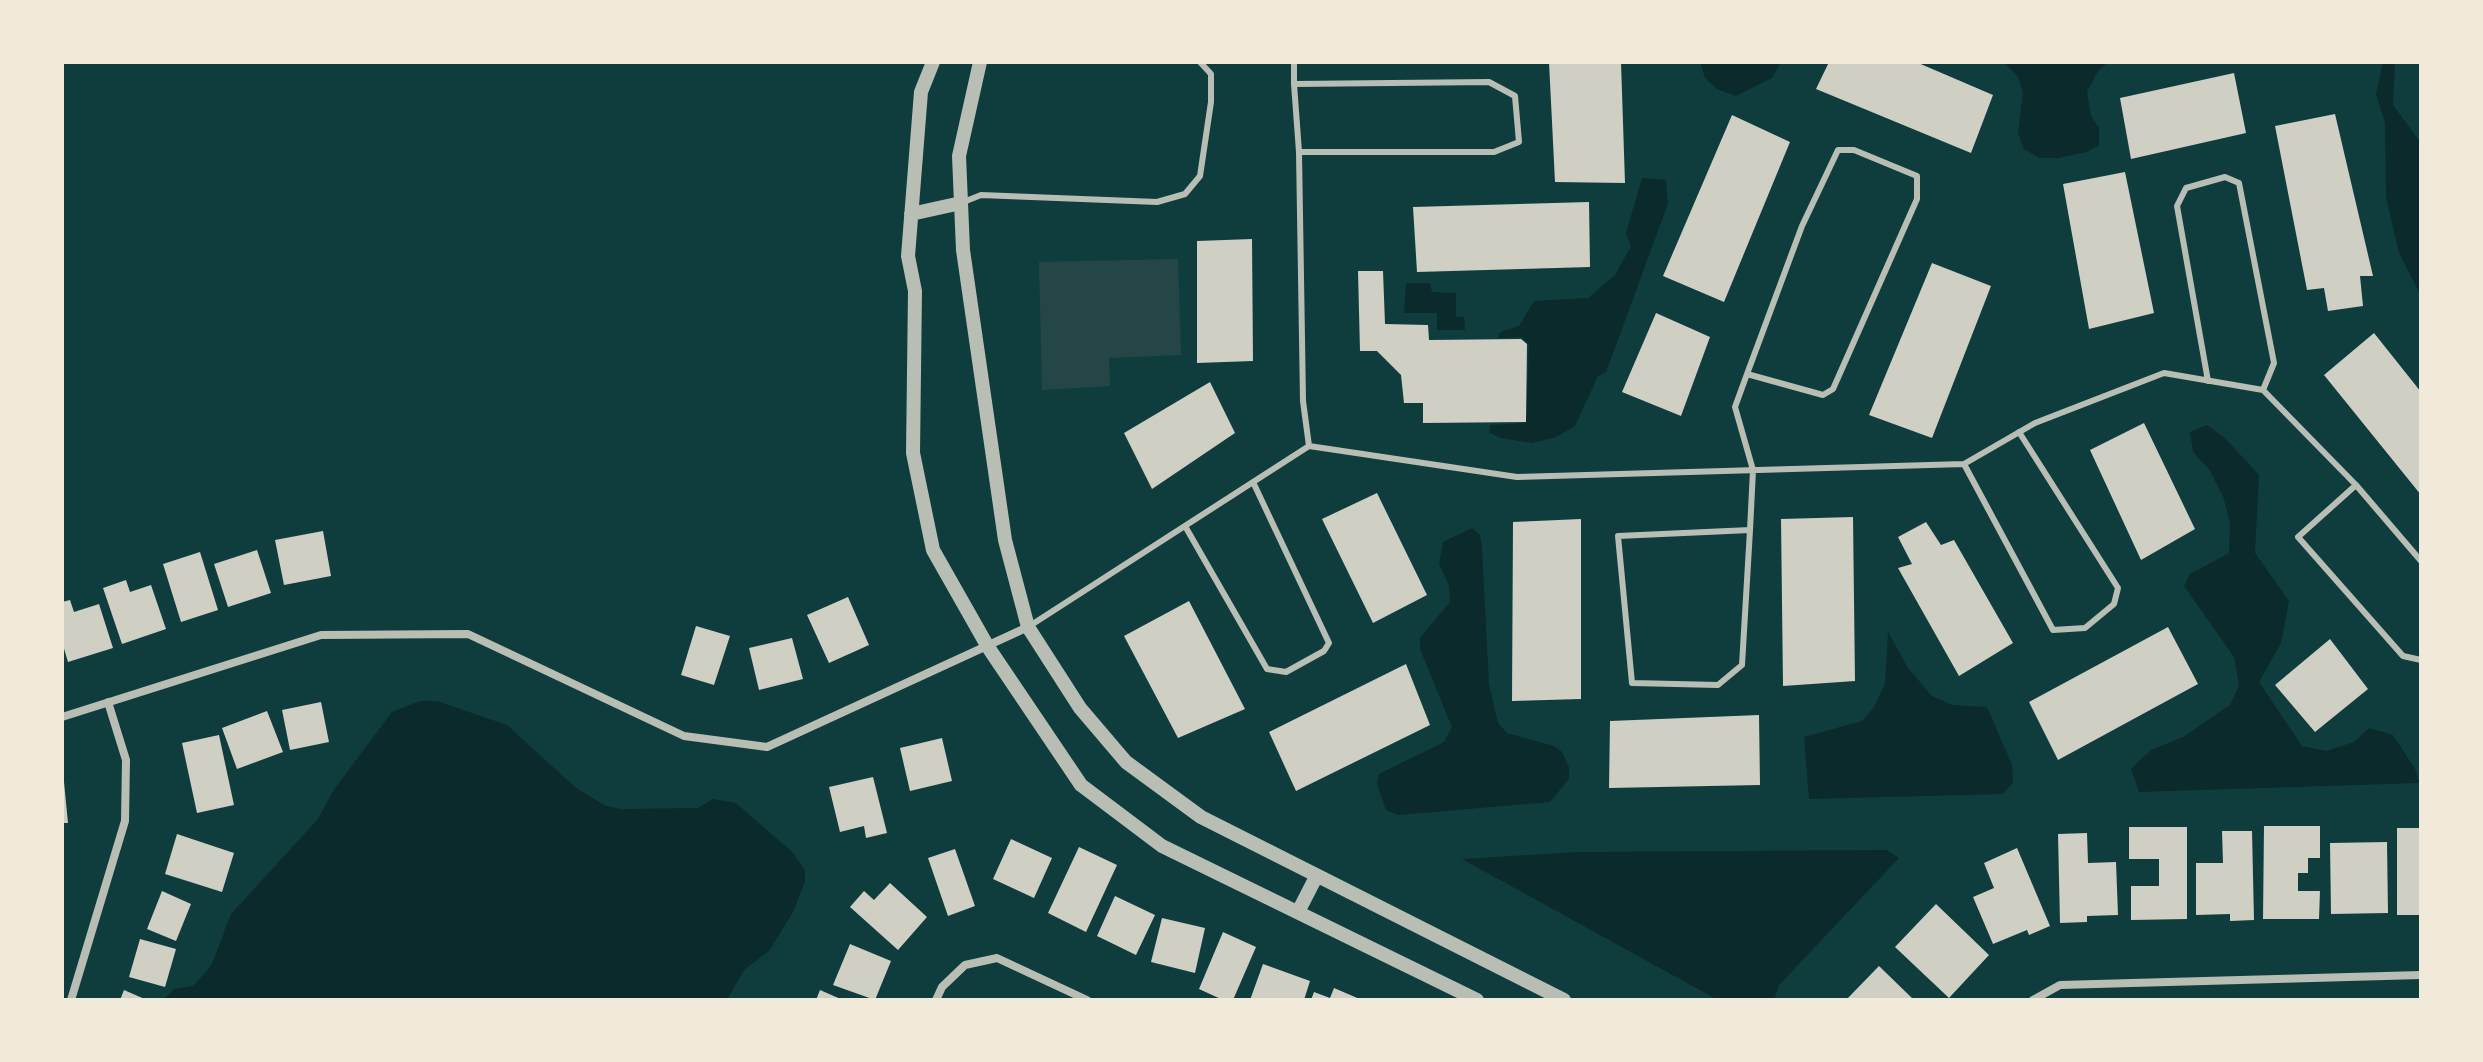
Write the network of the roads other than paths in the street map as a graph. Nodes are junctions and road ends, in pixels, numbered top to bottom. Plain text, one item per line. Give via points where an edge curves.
1 (933, 62) edge
2 (980, 62) edge
3 (1200, 62) edge
4 (1294, 62) edge
5 (1294, 84) junction
6 (1299, 152) junction
7 (961, 203) junction
8 (911, 214) junction
9 (1747, 374) junction
10 (2208, 381) junction
11 (2263, 390) junction
12 (2019, 432) junction
13 (1309, 446) junction
14 (1964, 464) junction
15 (1753, 470) junction
16 (1253, 482) junction
17 (2356, 485) junction
18 (1185, 526) junction
19 (1750, 530) junction
20 (2421, 561) edge
21 (1028, 627) junction
22 (988, 647) junction
23 (2421, 660) edge
24 (108, 702) junction
25 (62, 717) edge
26 (1316, 877) junction
27 (1298, 912) junction
28 (2421, 975) edge
29 (71, 1000) edge
30 (936, 1000) edge
31 (1087, 1000) edge
32 (1477, 1000) edge
33 (1564, 1000) edge
34 (2033, 1000) edge

1 - 8 street via 921,92
2 - 7 street via 959,156
3 - 7 lane via 1211,74 1211,102 1200,176 1185,194 1157,202 981,195
4 - 5 lane
5 - 6 lane
5 - 6 lane via 1489,82 1515,96 1519,142 1494,152
6 - 13 lane via 1303,401
7 - 8 street
7 - 21 street via 963,250 1005,540
8 - 22 street via 913,453 933,550
9 - 9 lane via 1802,226 1838,150 1854,150 1917,176 1917,199 1833,389 1823,395
9 - 15 lane via 1735,407
10 - 11 lane
10 - 11 lane via 2177,206 2186,188 2225,177 2239,183 2274,363
10 - 12 lane via 2164,373
11 - 17 lane
12 - 14 lane
12 - 14 lane via 2118,588 2114,604 2085,628 2053,630
13 - 15 lane via 1517,477
13 - 16 lane
14 - 15 lane
15 - 19 lane
16 - 18 lane
16 - 18 lane via 1329,643 1324,651 1286,672 1267,669
17 - 20 lane
17 - 23 lane via 2298,537 2403,656
18 - 21 lane
19 - 19 lane via 1742,665 1718,685 1632,683 1618,536
21 - 22 street
21 - 26 street via 1080,708 1126,762 1201,817
22 - 24 street via 767,747 684,736 468,634 321,635
22 - 27 street via 1081,785 1162,846
24 - 25 street
24 - 29 street via 126,760 125,821
26 - 27 street
26 - 33 street
27 - 32 street
28 - 34 street via 2060,985
30 - 31 street via 965,965 997,958

